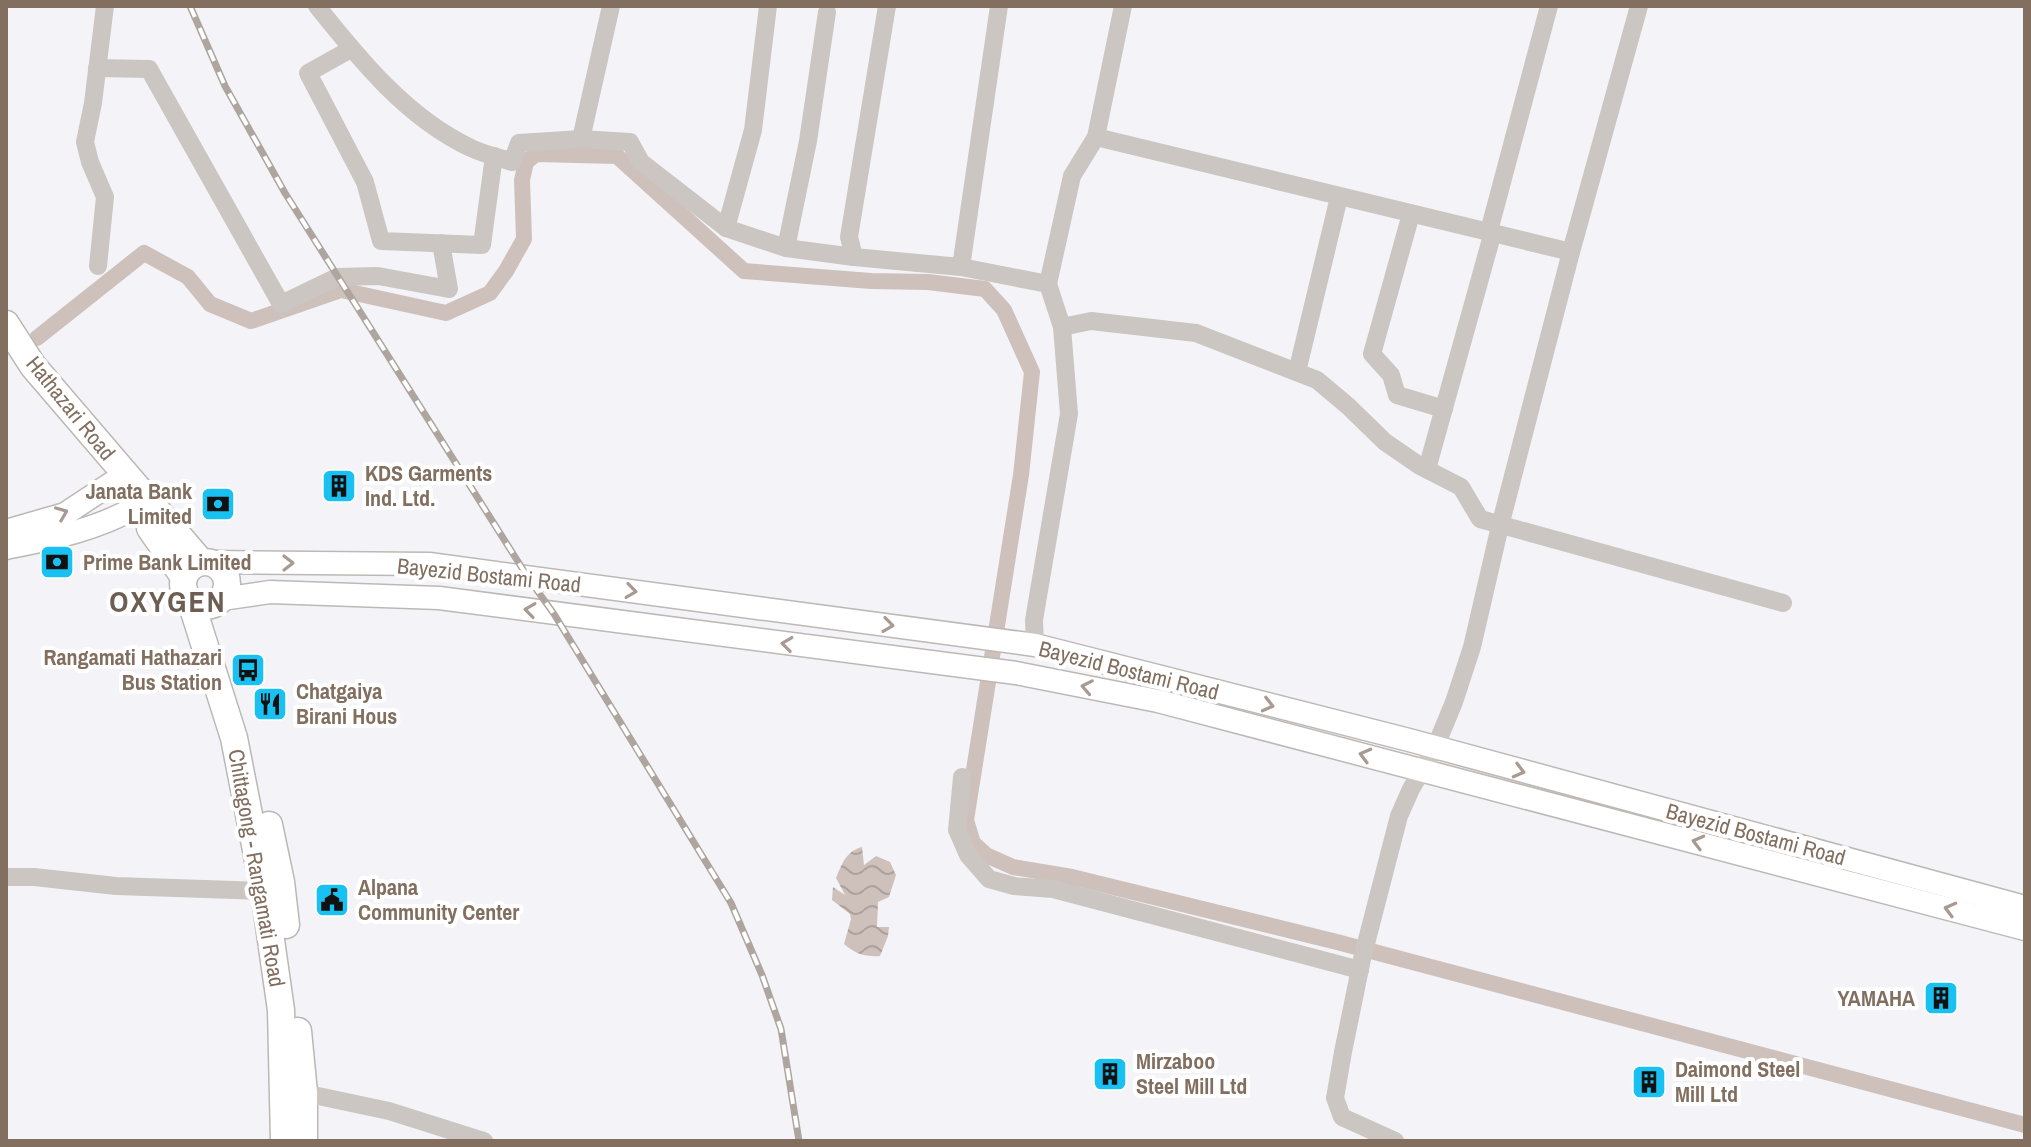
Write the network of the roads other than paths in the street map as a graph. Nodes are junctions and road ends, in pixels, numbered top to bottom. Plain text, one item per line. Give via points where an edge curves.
1 (105, 6) edge
2 (317, 6) edge
3 (611, 6) edge
4 (768, 6) edge
5 (887, 6) edge
6 (999, 6) edge
7 (1123, 6) edge
8 (1549, 6) edge
9 (1639, 6) edge
10 (827, 12) dead end
11 (351, 49) junction
12 (97, 68) junction
13 (1096, 137) junction
14 (581, 139) junction
15 (494, 156) junction
16 (1339, 197) junction
17 (1411, 214) junction
18 (726, 228) junction
19 (1491, 232) junction
20 (441, 243) junction
21 (786, 248) junction
22 (1571, 252) junction
23 (854, 257) junction
24 (98, 266) dead end
25 (961, 267) junction
26 (1048, 284) junction
27 (6, 324) edge
28 (1062, 327) junction
29 (6, 350) edge
30 (1297, 372) junction
31 (1444, 409) junction
32 (1427, 469) junction
33 (112, 483) junction
34 (134, 508) junction
35 (1500, 526) junction
36 (6, 531) edge
37 (6, 548) edge
38 (203, 585) junction
39 (1783, 603) dead end
40 (1029, 644) junction
41 (1435, 748) junction
42 (1423, 771) junction
43 (962, 777) dead end
44 (6, 877) edge
45 (264, 891) junction
46 (2025, 907) edge
47 (2025, 929) edge
48 (1363, 957) junction
49 (304, 1093) junction
50 (1356, 1124) junction
51 (284, 1141) edge
52 (304, 1141) edge
53 (484, 1141) edge
54 (1366, 1141) edge
55 (1395, 1141) edge

1 - 12 street
2 - 11 street
3 - 14 street
4 - 18 street via 753,130
5 - 23 street via 849,237
6 - 25 street
7 - 13 street
8 - 19 street
9 - 22 street
10 - 21 street
11 - 15 street via 412,111 470,148
11 - 20 street via 308,73 365,182 381,241
12 - 20 street via 149,69 281,304 337,277 378,276 449,289
12 - 24 street via 85,142 105,197
13 - 16 street
13 - 26 street via 1072,176
14 - 15 street via 519,143 512,162
14 - 18 street via 630,142 641,162
15 - 20 street via 482,245
16 - 17 street
16 - 30 street
17 - 19 street
17 - 31 street via 1372,354 1391,375 1397,395
18 - 21 street
19 - 22 street
19 - 31 street
21 - 23 street
22 - 35 street
23 - 25 street
25 - 26 street
26 - 28 street
27 - 38 highway, Hathazari Road
28 - 30 street via 1091,321 1196,333
28 - 40 street via 1069,414
29 - 33 highway, Hathazari Road
30 - 32 street via 1317,380 1385,442
31 - 32 street
32 - 35 street via 1461,487 1480,519
33 - 34 highway, Hathazari Road
36 -> 33 main road via 65,514
34 - 37 main road via 71,533
34 - 38 highway, Hathazari Road
35 - 39 street
35 - 41 street via 1472,647
38 -> 40 main road, Bayezid Bostami Road via 429,564
42 -> 38 main road, Bayezid Bostami Road via 1158,701 1016,673 439,598
38 - 45 highway, Chittagong - Rangamati Road
38 - 49 highway, Chittagong - Rangamati Road via 244,715 281,882
40 -> 41 main road, Bayezid Bostami Road
41 - 42 street
41 -> 46 main road, Bayezid Bostami Road
47 -> 42 main road, Bayezid Bostami Road
42 - 48 street via 1399,816
43 - 48 street via 957,830 968,855 989,879
44 - 45 street
45 - 51 highway, Chittagong - Rangamati Road via 281,1010
48 - 50 street via 1335,1098 1342,1117
49 - 52 highway, Chittagong - Rangamati Road
49 - 53 street via 389,1111
50 - 54 street
50 - 55 street

